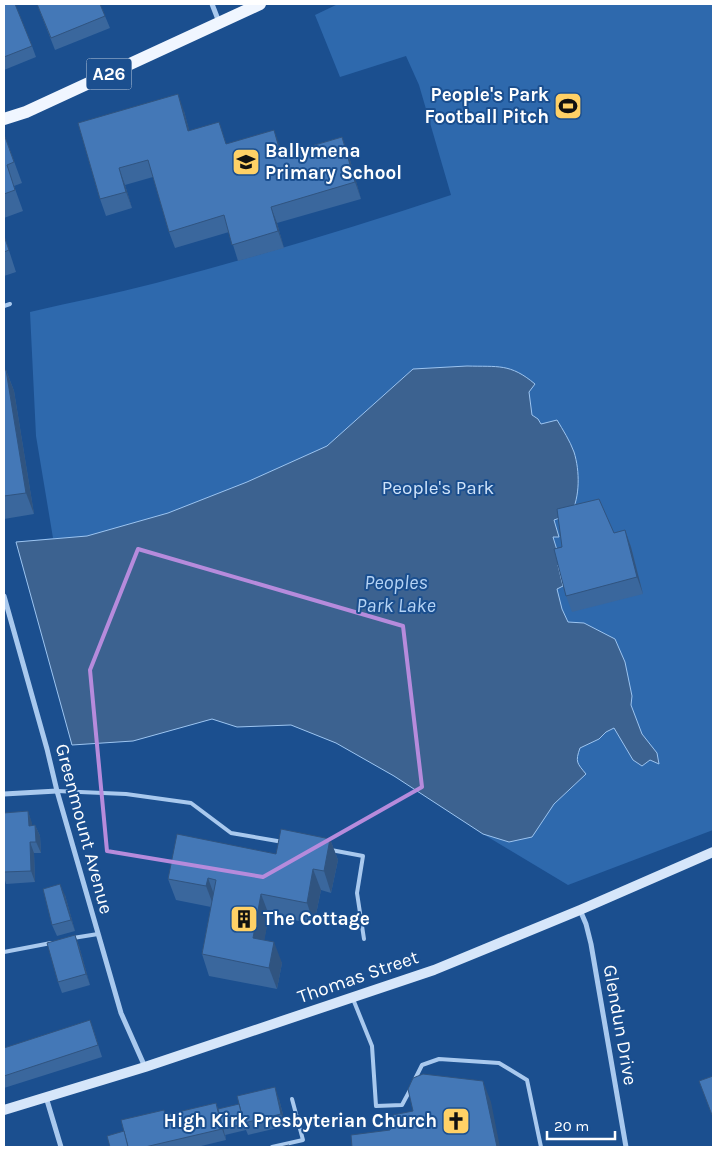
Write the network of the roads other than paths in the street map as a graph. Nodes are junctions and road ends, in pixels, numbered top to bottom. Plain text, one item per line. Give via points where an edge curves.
1 (212, 4) edge
2 (260, 4) edge
3 (216, 24) junction
4 (4, 119) edge
5 (10, 304) dead end
6 (4, 306) edge
7 (4, 596) edge
8 (57, 791) junction
9 (4, 794) edge
10 (287, 843) edge
11 (325, 849) edge
12 (713, 852) edge
13 (580, 910) junction
14 (98, 934) junction
15 (69, 939) edge
16 (364, 939) dead end
17 (60, 941) edge
18 (4, 952) edge
19 (352, 997) junction
20 (146, 1067) junction
21 (46, 1096) junction
22 (292, 1099) dead end
23 (4, 1110) edge
24 (61, 1147) edge
25 (272, 1147) edge
26 (541, 1147) edge
27 (626, 1147) edge

1 - 3 street
2 - 3 main road, A26
3 - 4 main road, A26 via 26,112
5 - 6 lane
7 - 8 street, Greenmount Avenue
8 - 9 street
8 - 10 lane via 126,794 191,803 231,833
8 - 14 street, Greenmount Avenue
11 - 16 lane via 363,856 357,893
12 - 13 street, Thomas Street
13 - 19 street, Thomas Street via 434,970
13 - 27 street, Glendun Drive via 591,944
14 - 15 lane
14 - 20 street, Greenmount Avenue via 121,1013
17 - 18 lane
19 - 20 street, Thomas Street
19 - 26 lane via 372,1046 376,1106 402,1105 422,1065 439,1059 499,1063 527,1080
20 - 21 street, Thomas Street
21 - 23 street, Thomas Street
21 - 24 street
22 - 25 lane via 303,1140

